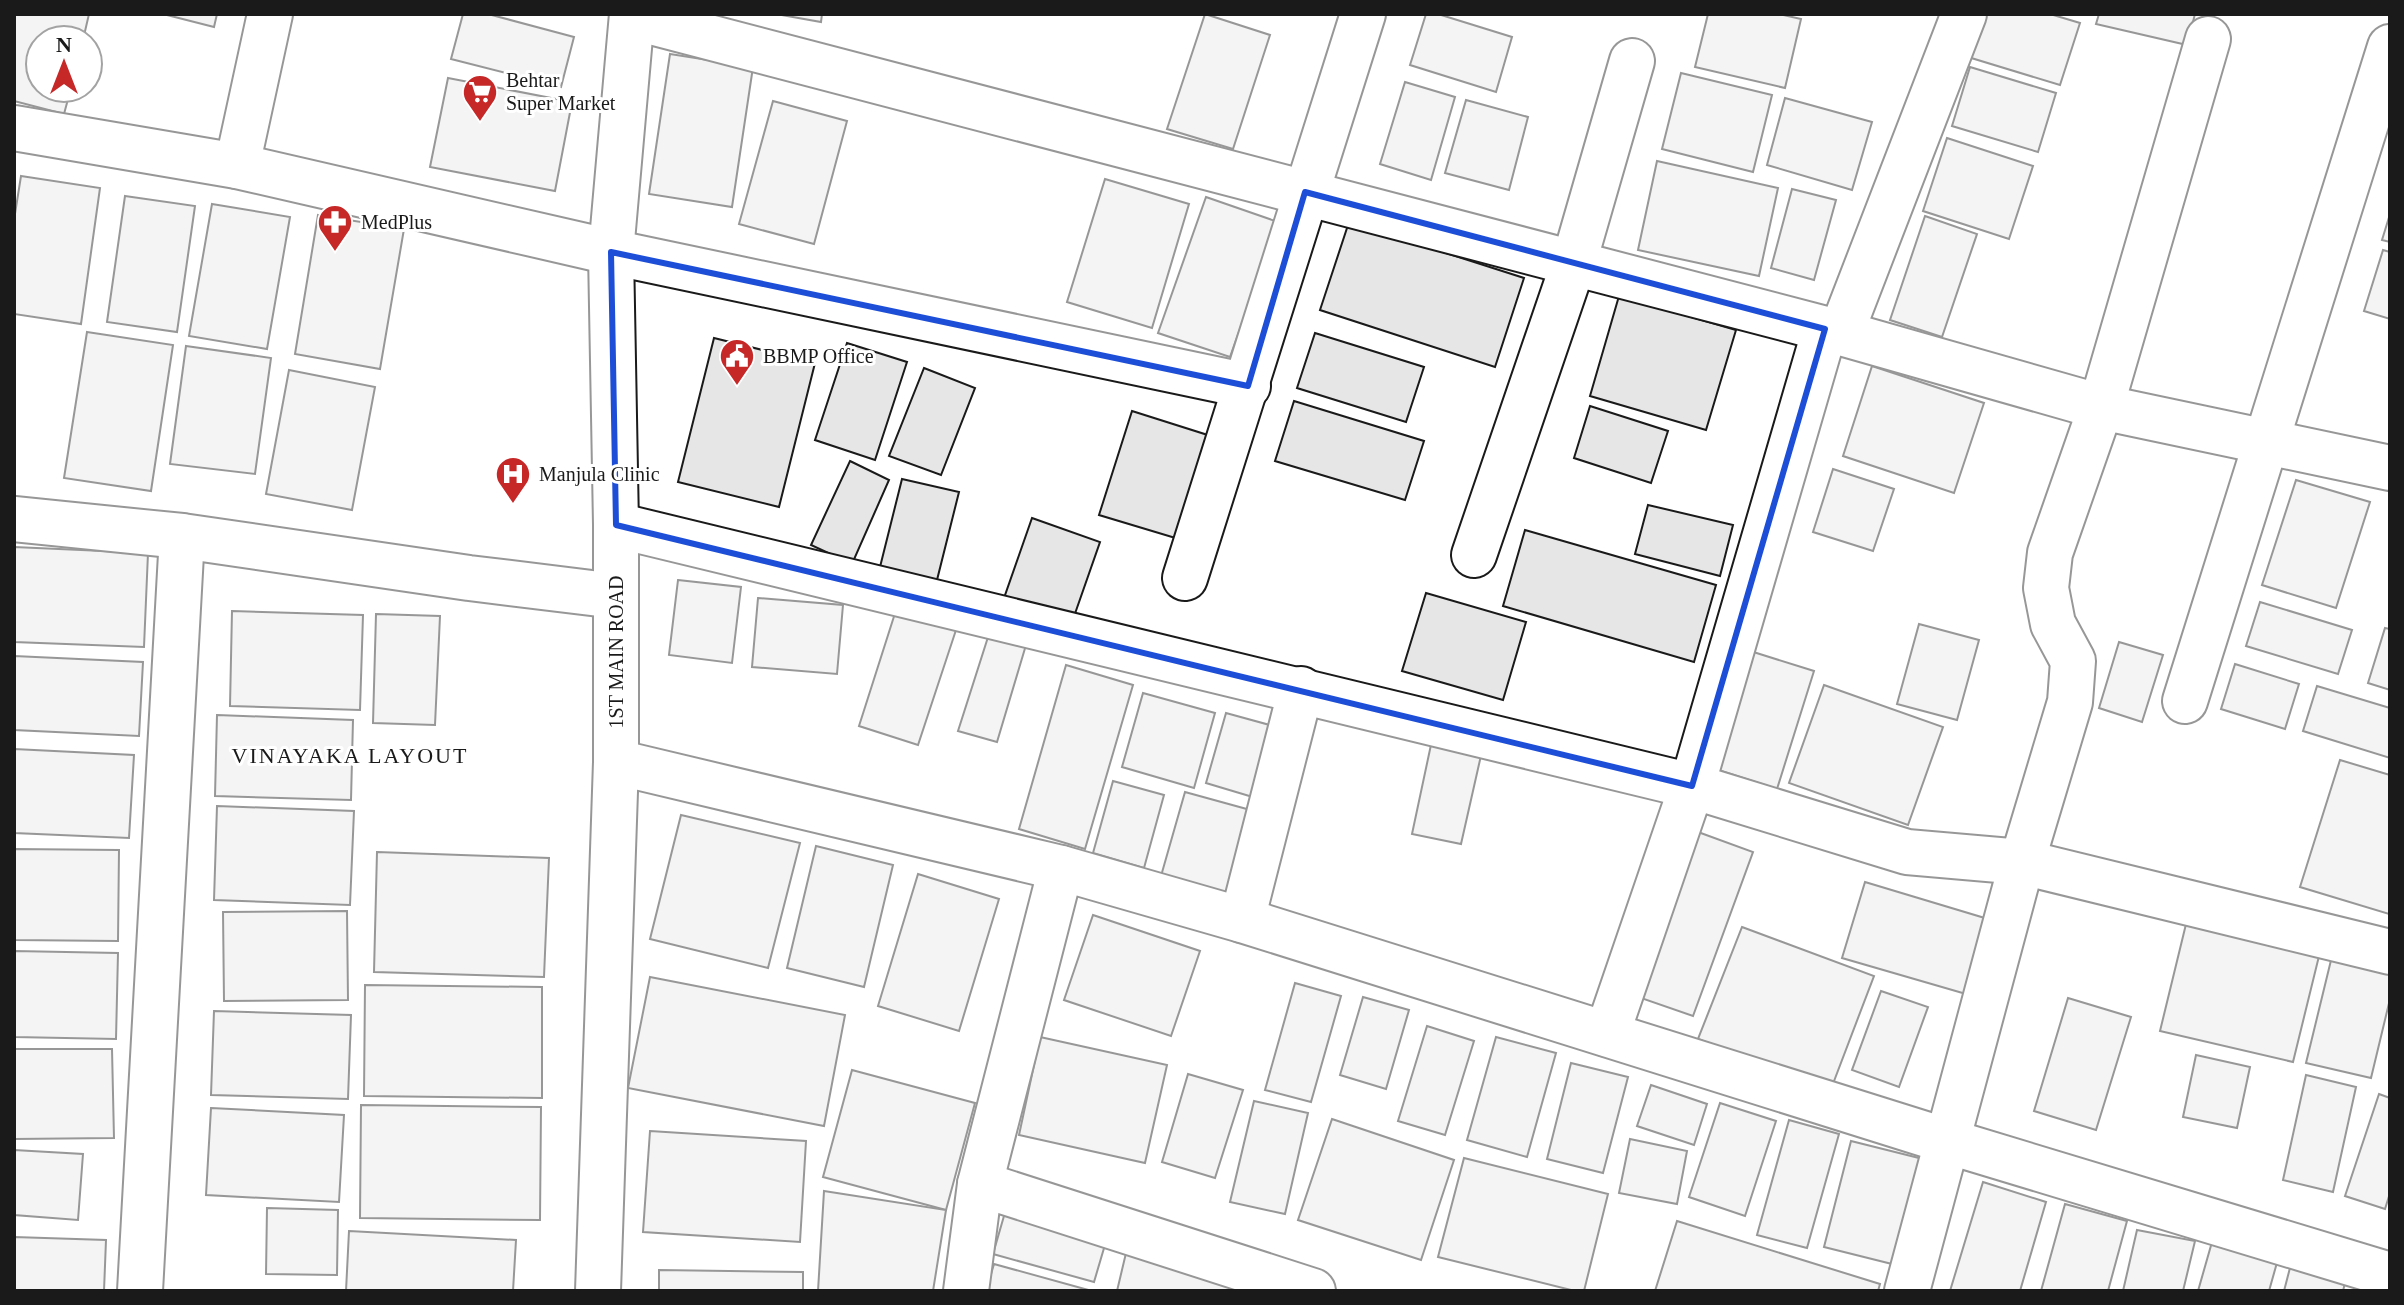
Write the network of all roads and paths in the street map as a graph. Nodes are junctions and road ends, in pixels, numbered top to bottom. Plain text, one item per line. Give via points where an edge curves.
1 (270, 14) edge
2 (1363, 14) edge
3 (1964, 14) edge
4 (632, 15) edge
5 (2208, 39) dead end
6 (2390, 47) edge
7 (1632, 61) dead end
8 (14, 128) edge
9 (237, 166) junction
10 (1305, 192) junction
11 (611, 252) junction
12 (1574, 262) junction
13 (1833, 331) junction
14 (1248, 386) junction
15 (2101, 407) junction
16 (2268, 441) junction
17 (2390, 468) edge
18 (14, 519) edge
19 (616, 525) junction
20 (182, 536) junction
21 (1474, 555) dead end
22 (1185, 578) dead end
23 (616, 596) junction
24 (1301, 689) junction
25 (2185, 701) dead end
26 (616, 762) junction
27 (1692, 786) junction
28 (2022, 862) junction
29 (1061, 868) junction
30 (1242, 920) junction
31 (2390, 952) edge
32 (1607, 1034) junction
33 (1947, 1141) junction
34 (980, 1184) junction
35 (2390, 1275) edge
36 (1300, 1289) edge
37 (140, 1291) edge
38 (598, 1291) edge
39 (966, 1291) edge
40 (1907, 1291) edge

1 - 9 street
2 - 10 street
3 - 13 street
4 - 10 street
4 - 11 street, 1ST MAIN ROAD
5 - 15 street
6 - 16 street
7 - 12 street
8 - 9 street
9 - 11 street
10 - 12 street
10 - 14 street
11 - 14 street
11 - 19 street, 1ST MAIN ROAD
12 - 13 street
12 - 21 street
13 - 15 street
13 - 27 street
14 - 22 street
15 - 16 street
15 - 28 street via 2050,553 2046,588 2053,624 2073,661 2070,702
16 - 17 street
16 - 25 street
18 - 20 street
19 - 23 street, 1ST MAIN ROAD
19 - 24 street
20 - 23 street
20 - 37 street
23 - 26 street, 1ST MAIN ROAD
24 - 27 street
24 - 30 street
26 - 29 street
26 - 38 street, 1ST MAIN ROAD
27 - 28 street via 1907,852
27 - 32 street
28 - 31 street
28 - 33 street
29 - 30 street
29 - 34 street
30 - 32 street
32 - 33 street
33 - 35 street
33 - 40 street
34 - 36 street
34 - 39 street

